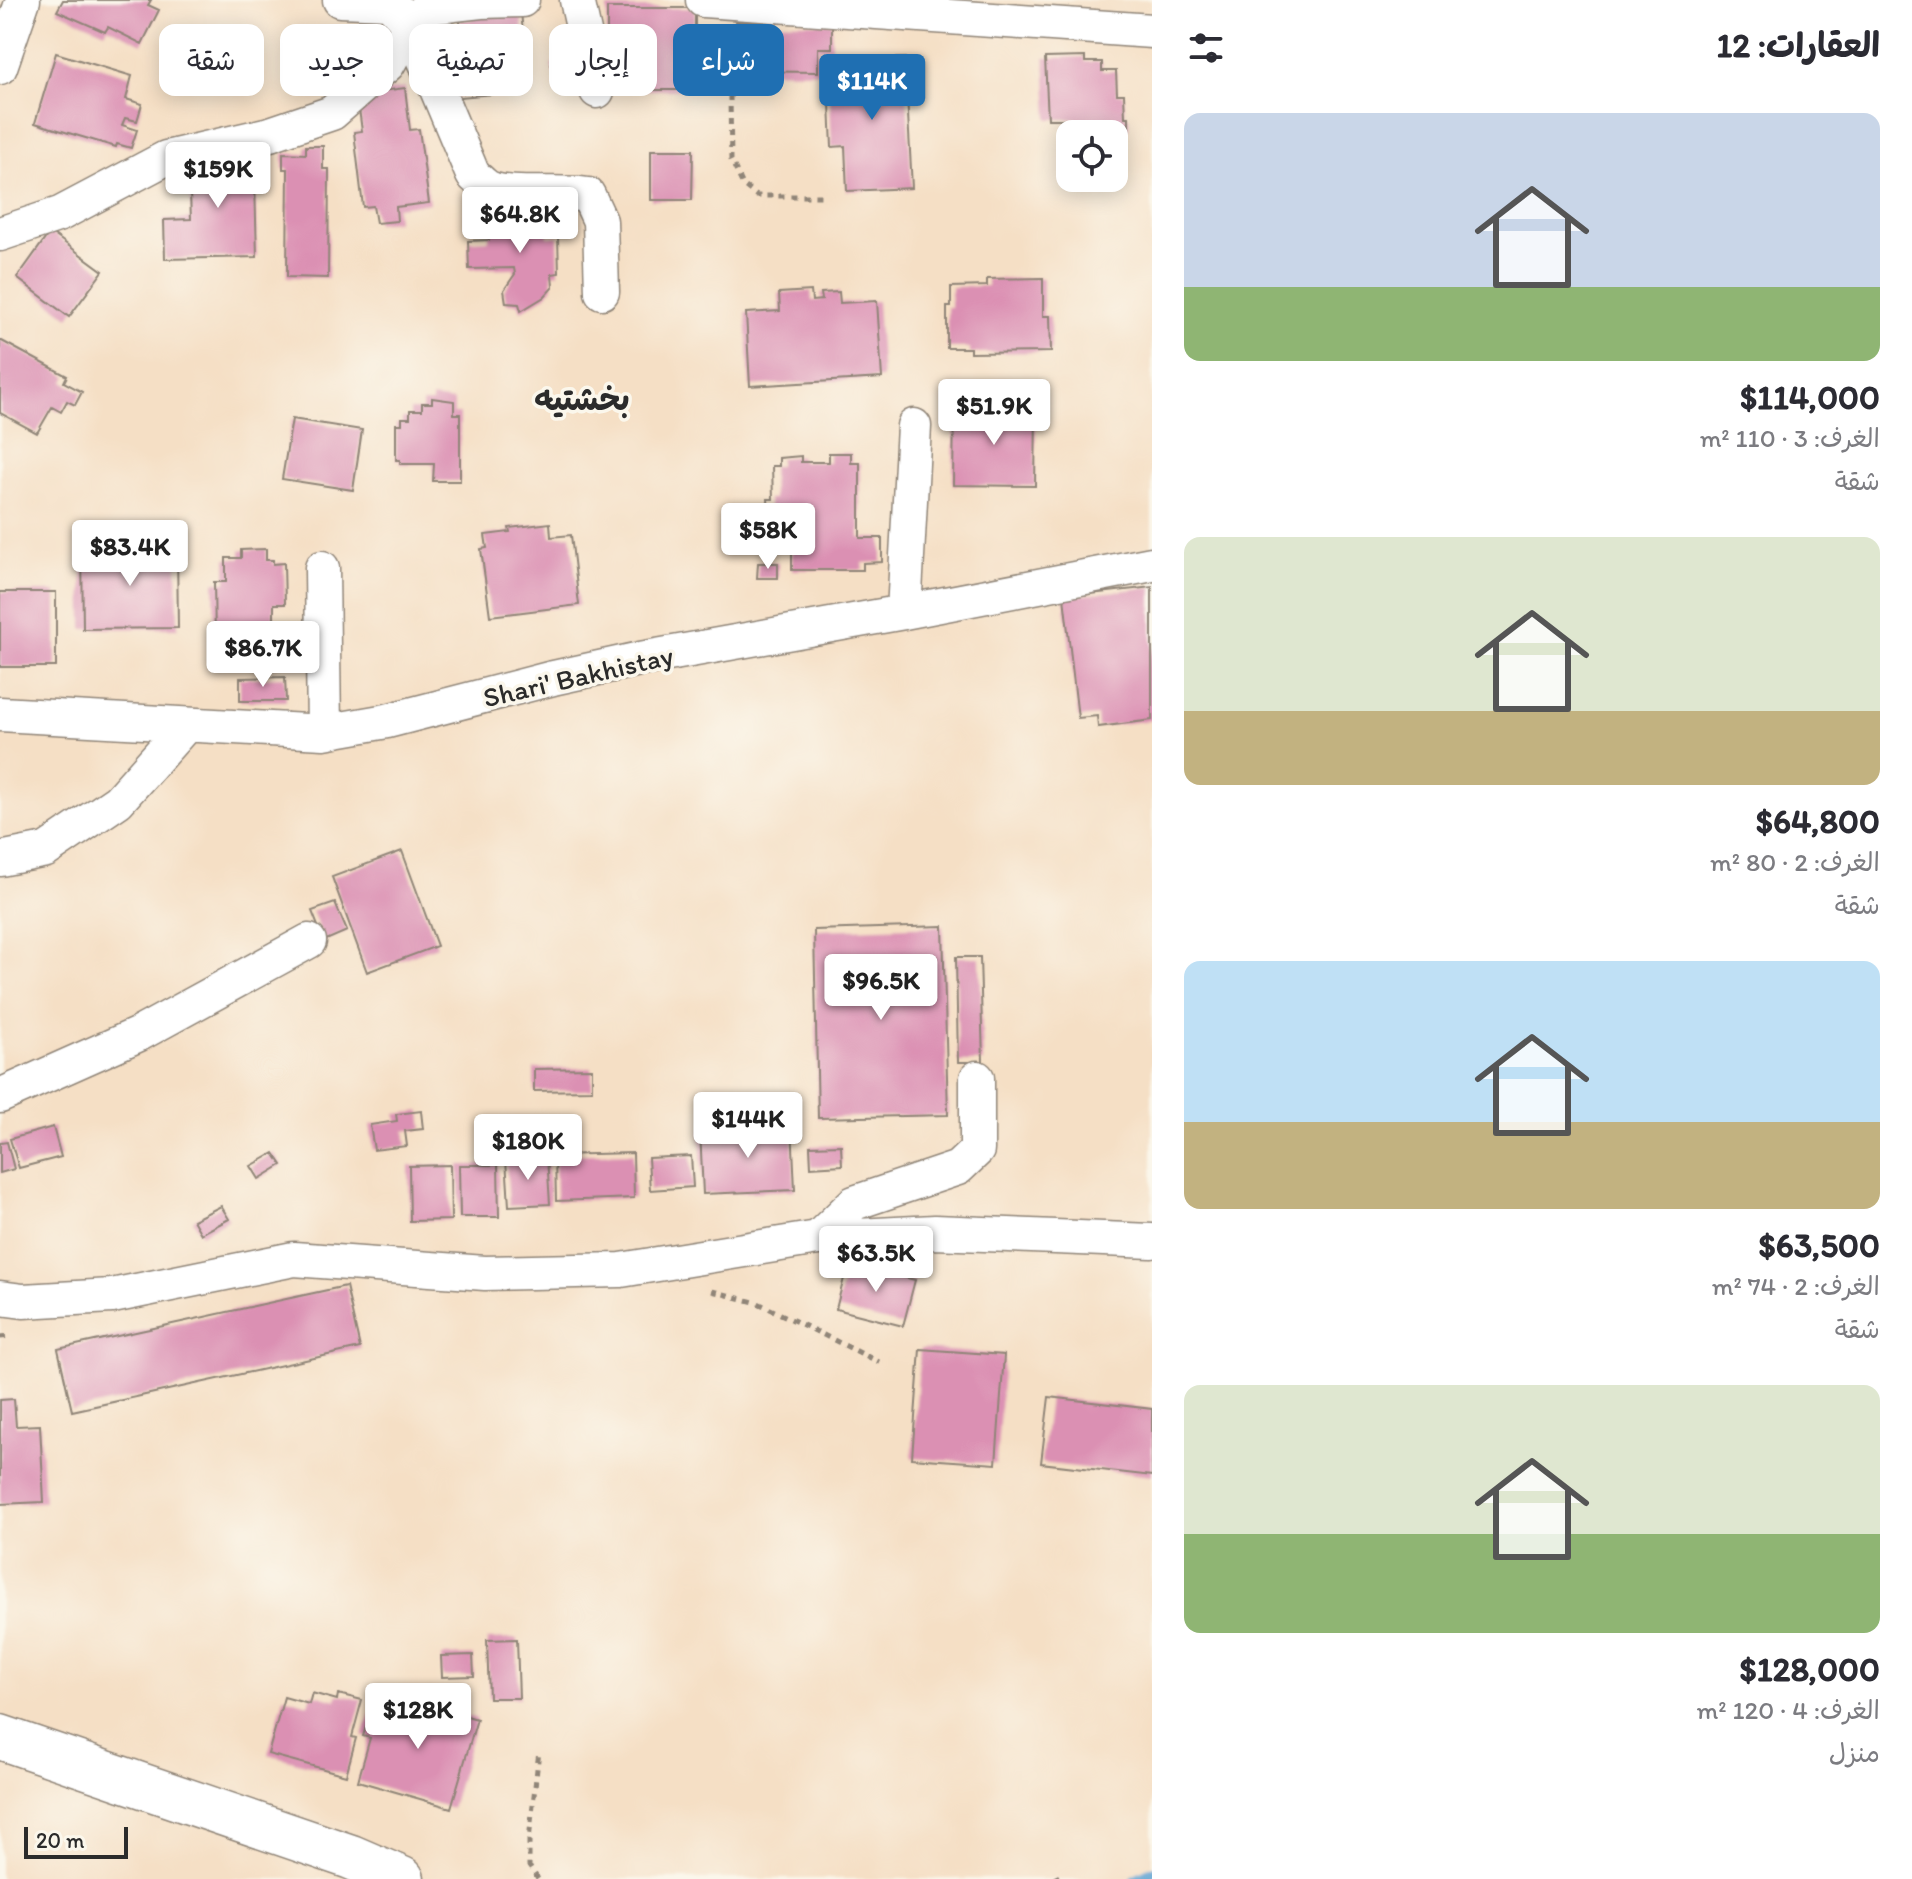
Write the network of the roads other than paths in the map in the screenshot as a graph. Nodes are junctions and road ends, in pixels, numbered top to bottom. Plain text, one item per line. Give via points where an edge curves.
1 (23, 0) edge
2 (340, 0) edge
3 (522, 0) edge
4 (577, 0) edge
5 (715, 1) edge
6 (396, 9) edge
7 (582, 24) edge
8 (1152, 31) edge
9 (0, 67) edge
10 (0, 234) edge
11 (602, 292) dead end
12 (914, 426) dead end
13 (1152, 564) edge
14 (322, 568) dead end
15 (904, 612) junction
16 (0, 714) edge
17 (186, 725) junction
18 (324, 732) junction
19 (0, 859) edge
20 (309, 941) dead end
21 (977, 1078) dead end
22 (0, 1096) edge
23 (818, 1238) junction
24 (1152, 1241) edge
25 (0, 1298) edge
26 (0, 1737) edge
27 (402, 1879) edge

1 - 9 street
2 - 6 street
3 - 6 street
4 - 7 street
5 - 8 street
6 - 10 street via 388,64 332,113 270,134 166,158 60,214
6 - 11 street via 473,175 500,191 588,195 600,221
12 - 15 street
13 - 15 street, Shari' Bakhistay
14 - 18 street
15 - 18 street, Shari' Bakhistay via 640,659
16 - 17 street, Shari' Bakhistay
17 - 18 street, Shari' Bakhistay
17 - 19 street via 118,801 46,850
20 - 22 street via 139,1034
21 - 23 street via 977,1150 958,1168 854,1203
23 - 24 street via 935,1232
23 - 25 street via 621,1270 485,1273 294,1259 112,1296
26 - 27 main road

